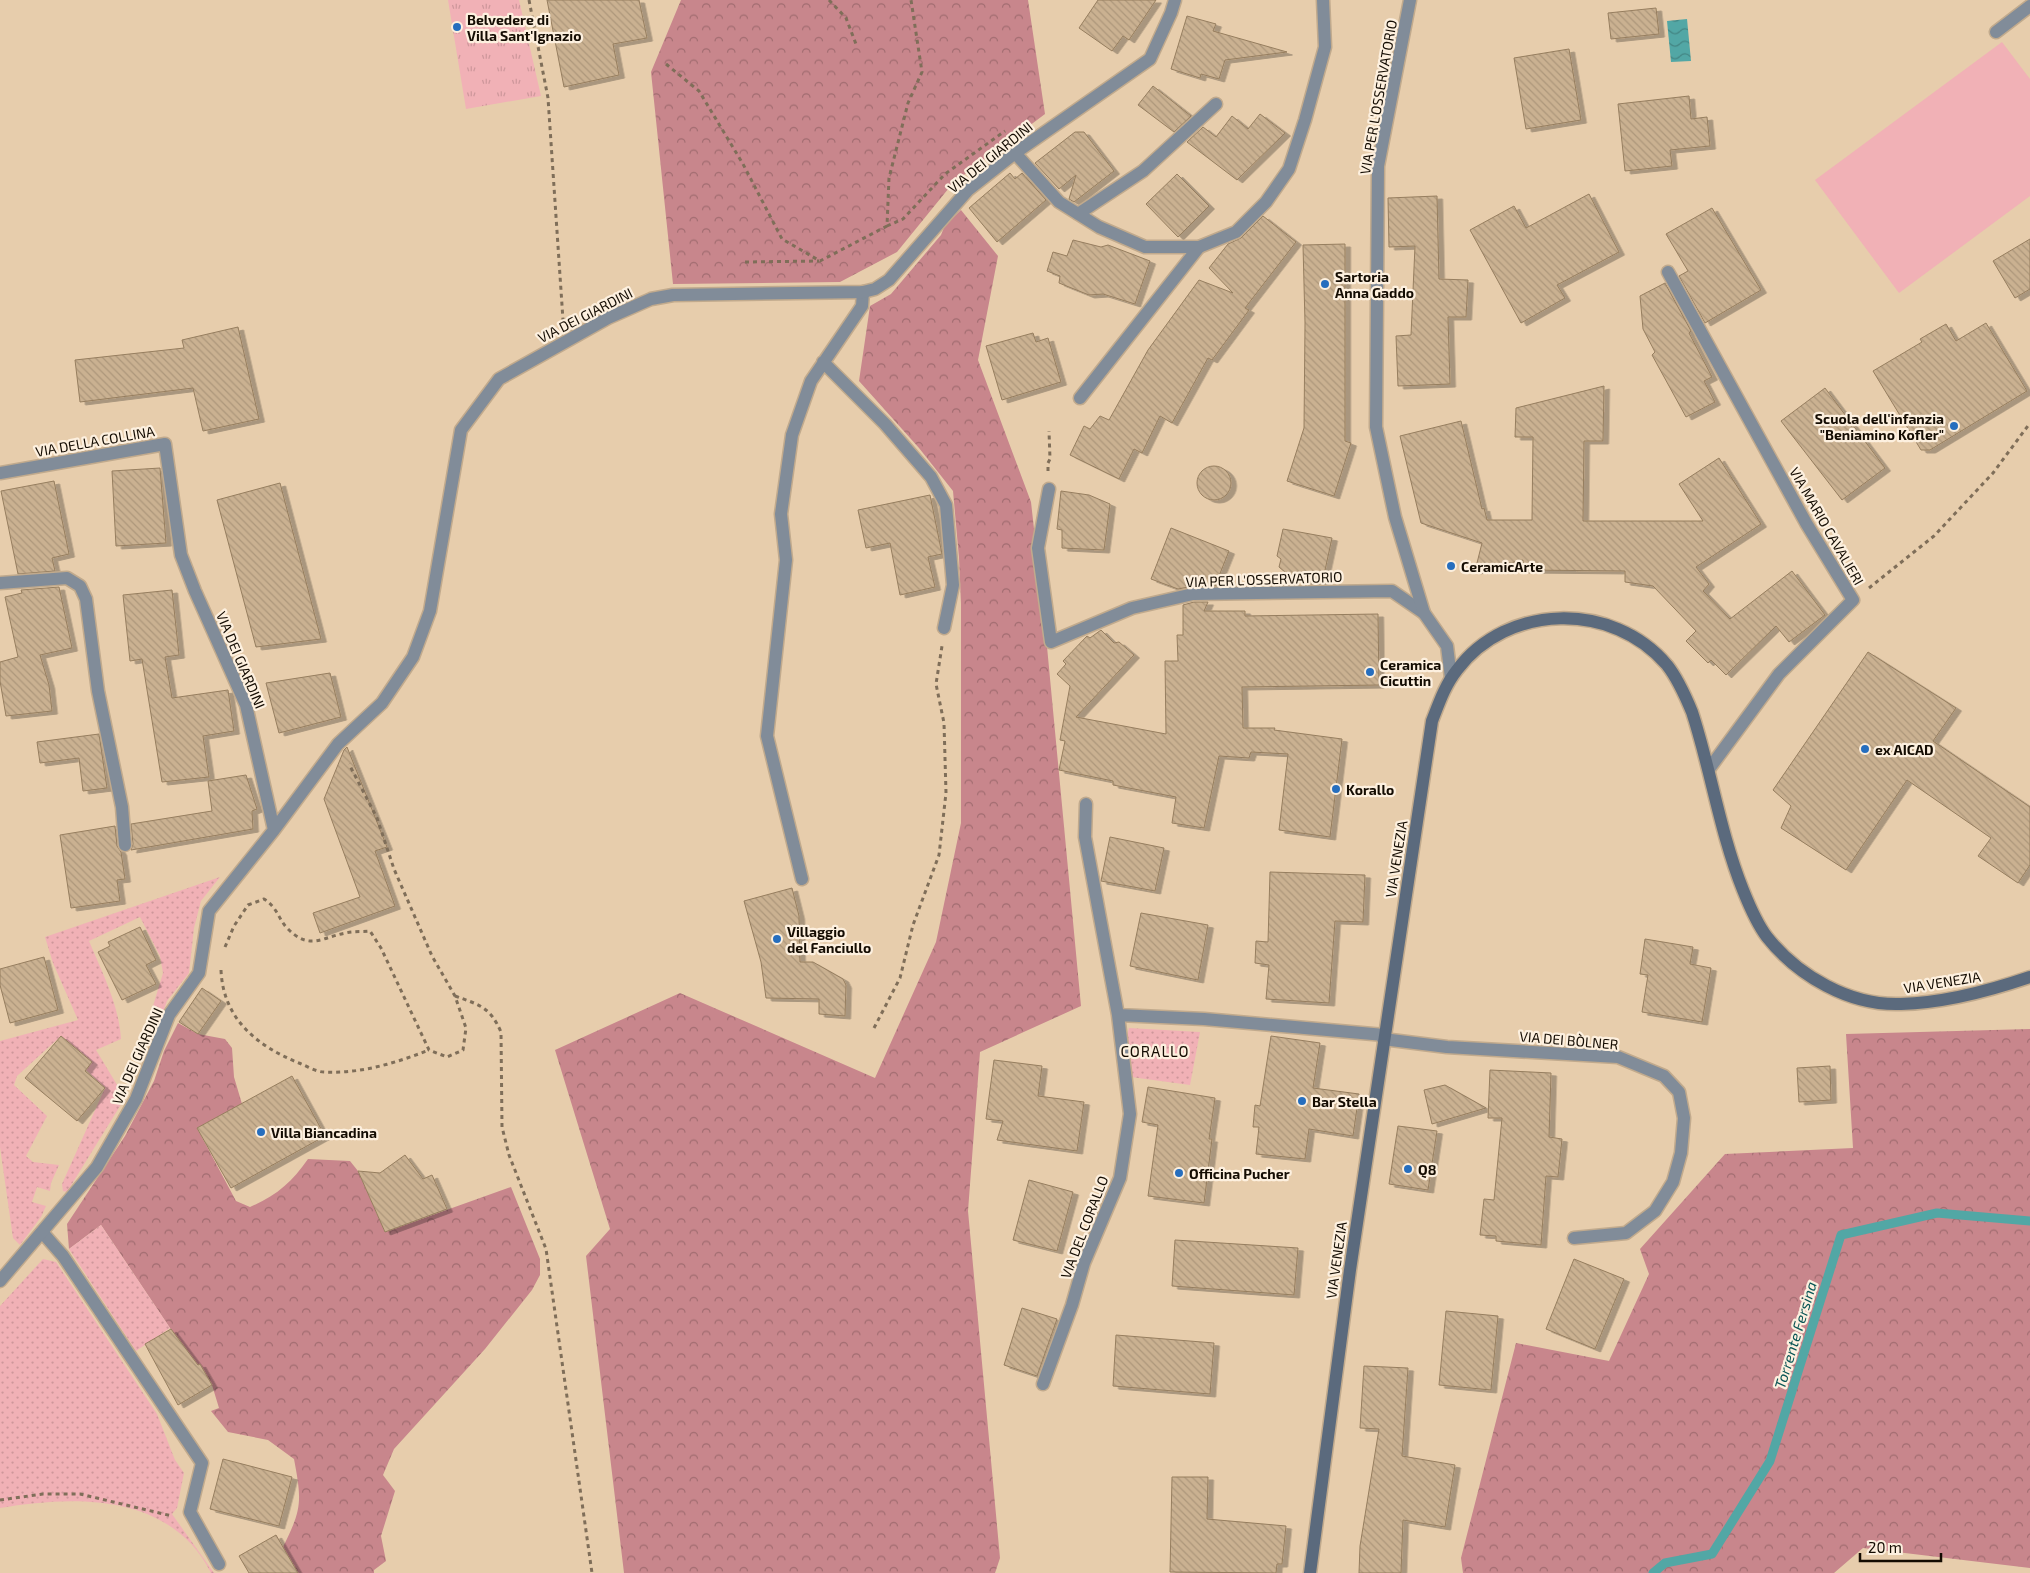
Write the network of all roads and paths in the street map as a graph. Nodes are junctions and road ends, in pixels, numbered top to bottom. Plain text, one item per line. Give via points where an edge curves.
1 (529, 0) edge
2 (829, 0) edge
3 (911, 0) edge
4 (1175, 0) edge
5 (1323, 0) edge
6 (1410, 0) edge
7 (2030, 6) edge
8 (1996, 32) dead end
9 (856, 44) dead end
10 (666, 64) dead end
11 (1216, 104) dead end
12 (1005, 131) dead end
13 (1015, 153) junction
14 (1078, 214) junction
15 (887, 226) junction
16 (1200, 247) junction
17 (820, 260) junction
18 (745, 262) dead end
19 (1668, 272) dead end
20 (864, 292) junction
21 (564, 326) dead end
22 (823, 362) junction
23 (1080, 398) dead end
24 (2030, 422) edge
25 (1049, 431) dead end
26 (0, 473) edge
27 (1049, 489) joint
28 (0, 582) edge
29 (195, 591) joint
30 (1853, 600) junction
31 (1424, 613) junction
32 (944, 628) joint
33 (1451, 678) junction
34 (338, 744) junction
35 (1709, 770) junction
36 (1086, 804) dead end
37 (274, 830) junction
38 (125, 845) dead end
39 (802, 879) dead end
40 (224, 950) dead end
41 (221, 967) dead end
42 (2028, 979) edge
43 (454, 996) junction
44 (1118, 1015) junction
45 (874, 1028) dead end
46 (1384, 1037) junction
47 (429, 1050) junction
48 (42, 1232) junction
49 (1574, 1238) dead end
50 (0, 1281) edge
51 (1043, 1384) dead end
52 (0, 1500) edge
53 (190, 1512) junction
54 (219, 1564) dead end
55 (592, 1573) edge
56 (1310, 1573) edge

1 - 21 path via 548,98
2 - 9 path via 846,18
3 - 15 path via 922,72 908,103 889,178
4 - 13 street, VIA DEI GIARDINI via 1150,59
5 - 16 street via 1325,47 1289,169 1266,202 1236,232
6 - 31 street, VIA PER L'OSSERVATORIO via 1378,166 1375,393 1376,427 1396,517
7 - 8 street
10 - 17 path via 699,92 743,164 782,239
11 - 14 street via 1144,172
12 - 15 path via 945,174 903,219
13 - 14 street via 1060,202
13 - 20 street, VIA DEI GIARDINI via 968,190 889,280 875,290
14 - 16 street via 1145,247
15 - 17 path
16 - 23 street
17 - 18 path
19 - 30 street, VIA MARIO CAVALIERI via 1806,523
20 - 22 street via 862,306
20 - 34 street, VIA DEI GIARDINI via 697,294 650,299 565,341 499,379 461,430 430,611 413,657 382,704
22 - 32 street via 885,424 931,477 946,506 952,585
22 - 39 street via 811,381 792,435 781,514 786,560 767,736
24 - 30 path via 1993,473 1934,536
25 - 27 path
26 - 29 street, VIA DELLA COLLINA via 165,444 181,555
27 - 31 street, VIA PER L'OSSERVATORIO via 1038,548 1051,642 1132,608 1194,594 1392,591
28 - 38 street via 67,578 80,586 86,599 98,691 120,798
29 - 37 street, VIA DEI GIARDINI via 246,705
30 - 35 street, VIA MARIO CAVALIERI via 1779,674
31 - 33 street, VIA PER L'OSSERVATORIO via 1447,646
32 - 45 path via 936,684 944,723 946,793 939,855 913,925 900,978
33 - 35 main road, VIA VENEZIA via 1483,644 1521,624 1538,619 1574,618 1615,628 1655,652 1682,687
33 - 46 main road, VIA VENEZIA via 1432,721
34 - 37 street, VIA DEI GIARDINI
34 - 43 path via 377,818 394,869 432,956
35 - 42 main road, VIA VENEZIA via 1744,891 1766,935 1801,970 1837,991 1867,1000 1900,1004 1957,997
36 - 44 street, VIA DEL CORALLO via 1085,837
37 - 48 street, VIA DEI GIARDINI via 209,911 199,973 169,1015 136,1099 97,1167
40 - 47 path via 248,905 264,899 274,905 287,928 298,937 315,943 346,933 370,931
41 - 47 path via 222,987 242,1028 278,1055 323,1072 397,1063
43 - 47 path via 466,1028 463,1050 447,1057
43 - 55 path via 484,1006 501,1032 502,1126 509,1155 546,1248
44 - 46 street via 1204,1019
44 - 51 street, VIA DEL CORALLO via 1130,1114 1120,1178 1084,1264
46 - 49 street, VIA DEI BÒLNER via 1447,1047 1618,1057 1669,1081 1679,1092 1684,1118 1681,1153 1673,1182 1655,1212 1626,1233
46 - 56 main road, VIA VENEZIA
48 - 50 street, VIA DEI GIARDINI
48 - 53 street via 62,1256 202,1463
52 - 53 path via 43,1494 80,1494 174,1516
53 - 54 street

